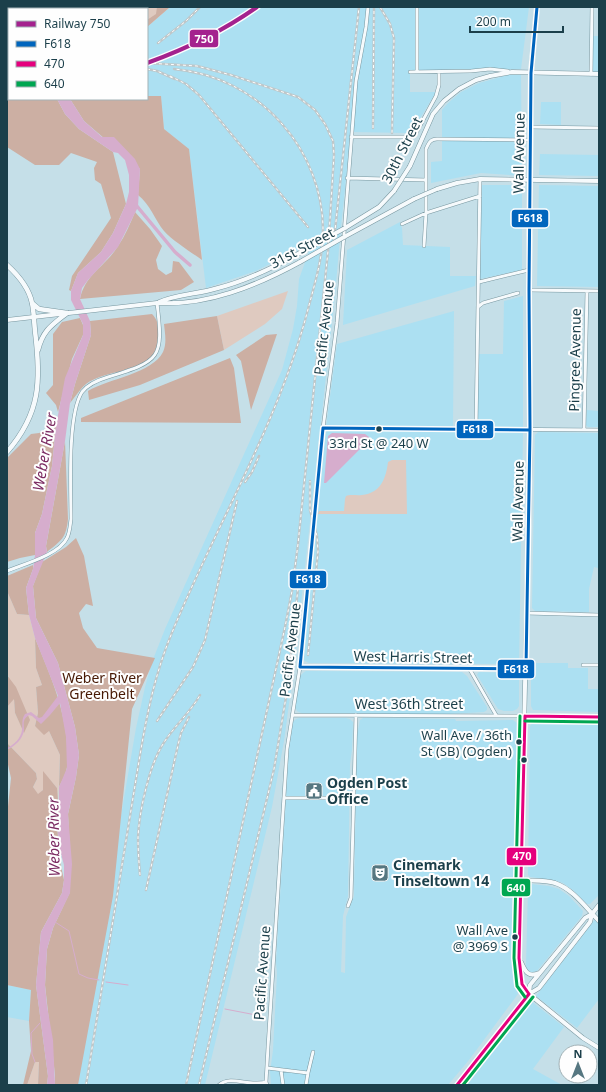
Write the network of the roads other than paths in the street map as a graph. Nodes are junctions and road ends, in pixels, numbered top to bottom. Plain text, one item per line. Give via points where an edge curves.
1 (368, 7) edge
2 (417, 7) edge
3 (537, 7) edge
4 (592, 7) edge
5 (410, 72) dead end
6 (417, 72) junction
7 (439, 72) junction
8 (512, 72) junction
9 (531, 73) junction
10 (590, 74) junction
11 (599, 74) edge
12 (531, 128) junction
13 (599, 128) edge
14 (351, 137) junction
15 (531, 140) junction
16 (347, 178) junction
17 (480, 179) junction
18 (530, 179) junction
19 (426, 180) junction
20 (599, 180) edge
21 (480, 196) junction
22 (426, 213) junction
23 (402, 224) dead end
24 (424, 246) dead end
25 (7, 265) edge
26 (529, 270) junction
27 (479, 282) junction
28 (529, 290) junction
29 (587, 291) junction
30 (599, 291) edge
31 (518, 293) dead end
32 (156, 302) junction
33 (32, 303) junction
34 (478, 307) junction
35 (67, 313) junction
36 (33, 317) junction
37 (7, 320) edge
38 (38, 354) junction
39 (323, 428) junction
40 (476, 429) junction
41 (530, 430) junction
42 (584, 430) junction
43 (599, 430) edge
44 (7, 452) edge
45 (7, 571) edge
46 (526, 613) junction
47 (599, 615) edge
48 (583, 665) dead end
49 (599, 665) edge
50 (300, 667) junction
51 (469, 668) junction
52 (526, 669) junction
53 (292, 715) junction
54 (356, 715) junction
55 (496, 715) junction
56 (525, 716) junction
57 (599, 717) edge
58 (284, 798) junction
59 (353, 798) junction
60 (521, 880) junction
61 (599, 905) edge
62 (348, 906) dead end
63 (592, 914) junction
64 (599, 921) edge
65 (519, 958) junction
66 (541, 972) junction
67 (529, 994) junction
68 (599, 1048) edge
69 (313, 1052) dead end
70 (267, 1068) junction
71 (281, 1070) junction
72 (308, 1073) junction
73 (267, 1084) edge
74 (219, 1085) edge
75 (283, 1085) edge
76 (306, 1085) edge
77 (457, 1085) edge

1 - 14 street, Pacific Avenue via 356,81
2 - 6 street
3 - 9 main road, Wall Avenue
4 - 10 street
5 - 6 street, 30th Street
6 - 7 street, 30th Street
7 - 8 street, 30th Street via 490,69
7 - 14 street via 436,96 415,135
8 - 9 main road, 30th Street
8 - 32 main road, 30th Street, bridge via 476,80 444,101 433,114 410,166 394,191 379,207 276,266 246,279 219,288
9 - 10 main road, 30th Street
9 - 12 main road, Wall Avenue
10 - 11 main road, 30th Street
12 - 13 street
12 - 15 main road, Wall Avenue
14 - 16 street, Pacific Avenue
15 - 18 main road, Wall Avenue
15 - 19 street via 433,139 426,148
16 - 19 street
16 - 39 street, Pacific Avenue via 337,323
17 - 18 main road, 31st Street
17 - 21 street
17 - 32 main road, 31st Street, bridge via 437,189 414,199 276,275 258,282 222,295 173,304
18 - 20 main road, 31st Street
18 - 26 main road, Wall Avenue
19 - 22 street
21 - 22 street
21 - 27 street
22 - 23 street
22 - 24 street
25 - 33 highway via 21,280
26 - 27 street
26 - 28 main road, Wall Avenue
27 - 34 street
28 - 29 street
28 - 41 main road, Wall Avenue
29 - 30 street
29 - 42 street, Pingree Avenue
31 - 34 street via 483,303
32 - 35 main road, 31st Street
32 - 45 street via 159,347 149,362 90,384 80,396 71,442 70,532 64,544 47,555
33 - 35 highway via 39,309
33 - 36 highway
34 - 40 street
35 - 36 main road, 31st Street
35 - 38 highway via 48,328 41,339
36 - 37 main road, 31st Street
36 - 38 highway
38 - 44 highway via 39,375 34,403 22,432
39 - 40 street
39 - 50 street, Pacific Avenue
40 - 41 street
41 - 42 street
41 - 46 main road, Wall Avenue
42 - 43 street
46 - 47 street
46 - 52 main road, Wall Avenue
48 - 49 street
50 - 51 street, West Harris Street
50 - 53 street, Pacific Avenue
51 - 52 street, West Harris Street
51 - 55 street
52 - 56 main road, Wall Avenue
53 - 54 street, West 36th Street
53 - 58 street, Pacific Avenue
54 - 55 street, West 36th Street
54 - 59 street
55 - 56 street, West 36th Street
56 - 57 main road
56 - 60 main road, Wall Avenue
58 - 59 street
58 - 70 street, Pacific Avenue
59 - 62 street via 351,898
60 - 63 main road via 551,882 562,886
60 - 65 main road, Wall Avenue
61 - 63 main road
63 - 64 main road
63 - 66 main road via 585,918
63 - 67 main road via 590,922 539,988
65 - 66 main road via 528,974
65 - 67 main road, Wall Avenue via 522,984
66 - 67 main road via 530,985
67 - 68 main road
67 - 77 main road
69 - 72 street
70 - 71 street
70 - 73 street, Pacific Avenue
71 - 72 street
71 - 75 street
72 - 76 street
73 - 74 street, Pacific Avenue via 233,1080

